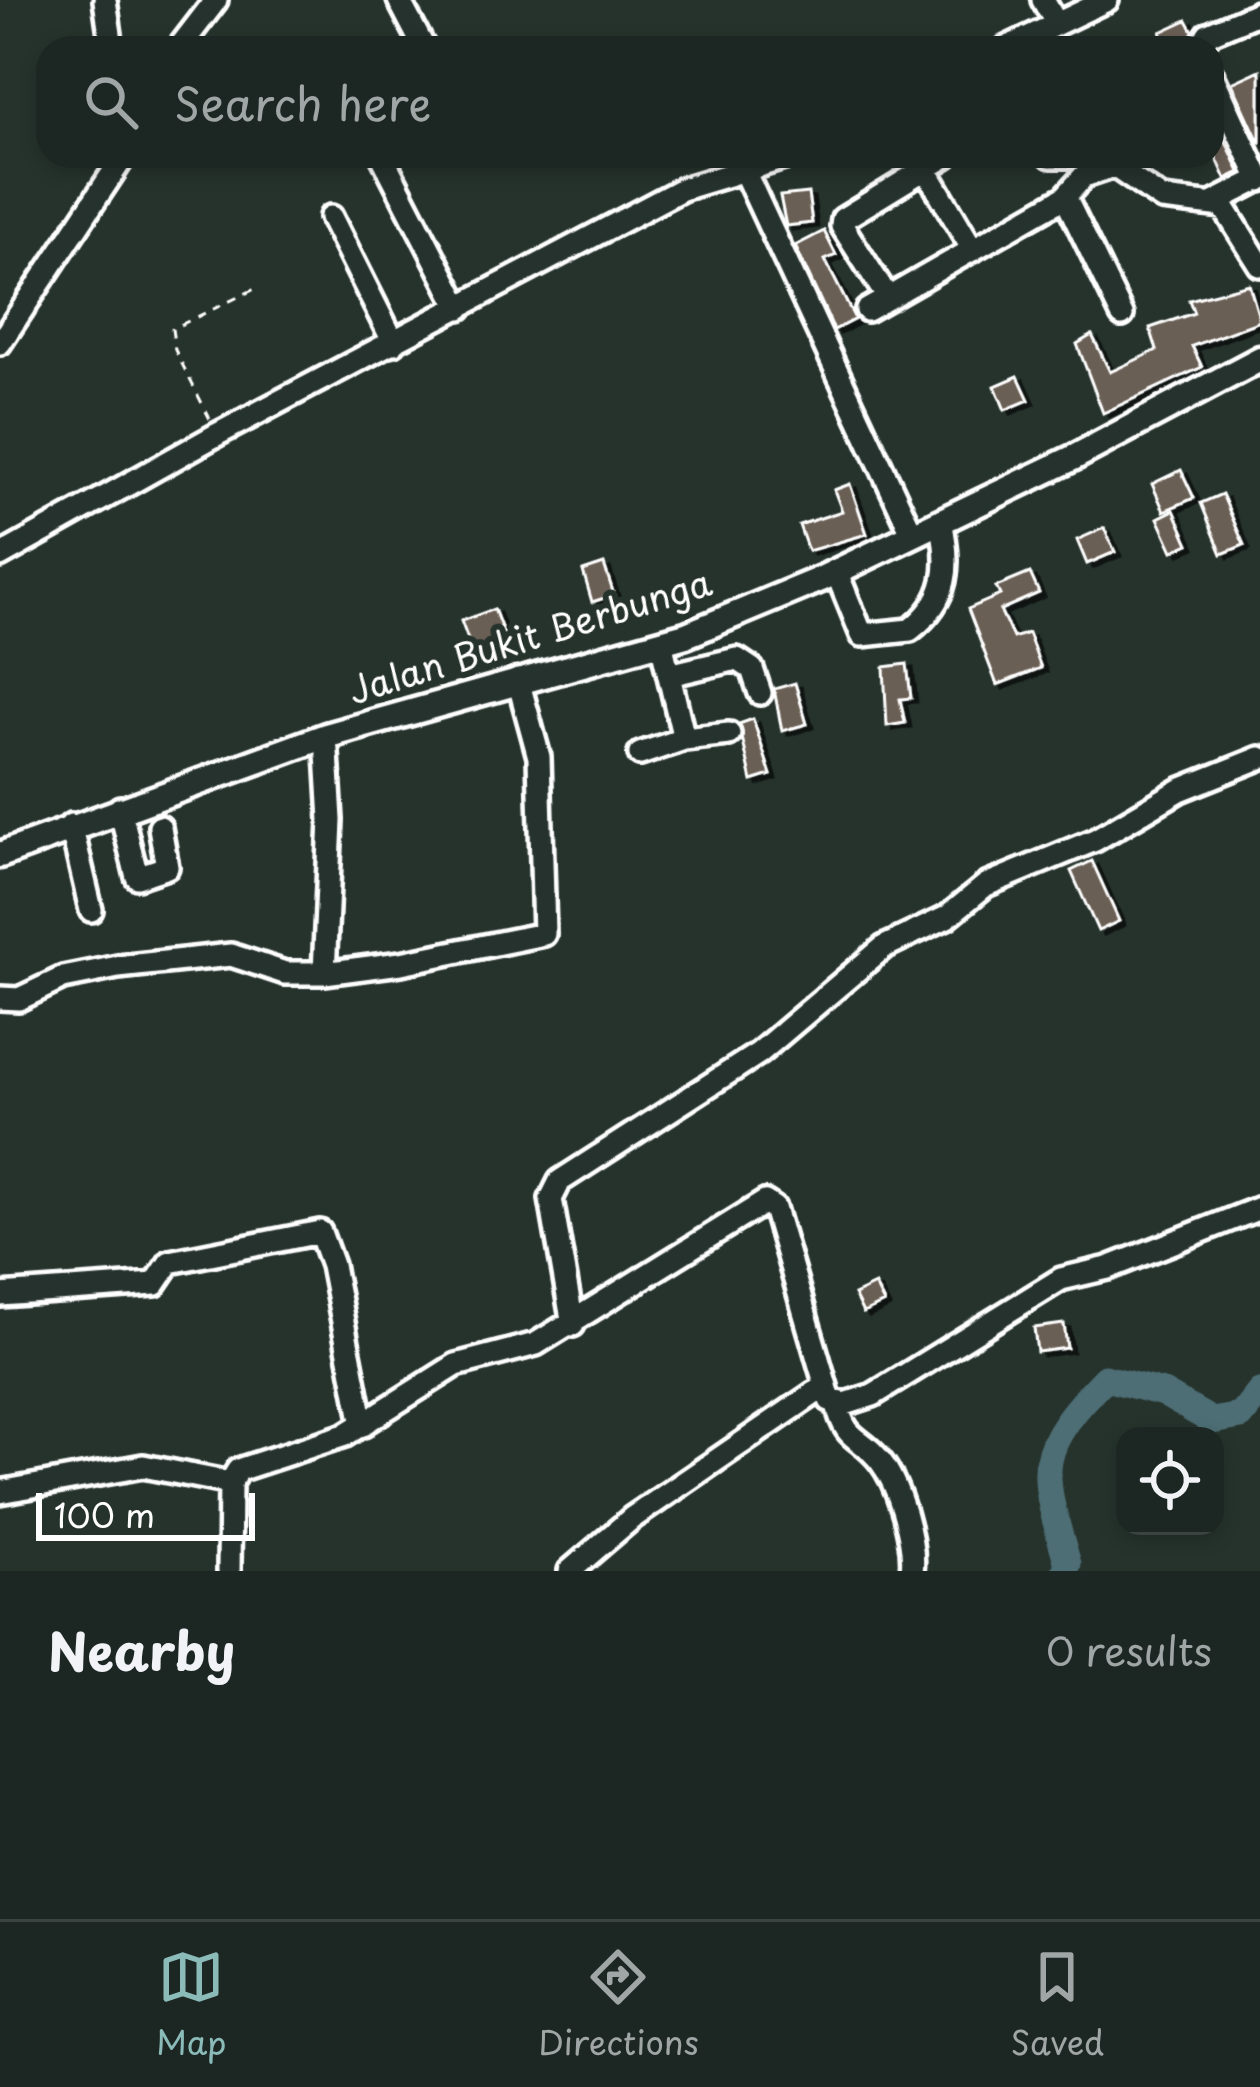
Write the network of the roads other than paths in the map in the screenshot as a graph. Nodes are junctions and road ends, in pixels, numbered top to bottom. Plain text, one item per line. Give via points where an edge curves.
1 (105, 0) edge
2 (216, 0) edge
3 (399, 0) edge
4 (1043, 0) edge
5 (1107, 0) edge
6 (1260, 12) edge
7 (1055, 22) junction
8 (110, 36) edge
9 (188, 36) edge
10 (418, 36) edge
11 (1029, 36) edge
12 (1207, 36) edge
13 (1224, 101) edge
14 (116, 168) edge
15 (388, 168) edge
16 (756, 168) edge
17 (925, 168) joint
18 (1109, 168) edge
19 (1117, 168) edge
20 (745, 172) junction
21 (1260, 180) edge
22 (1065, 197) junction
23 (1215, 202) junction
24 (331, 217) dead end
25 (973, 250) junction
26 (1260, 265) edge
27 (888, 298) junction
28 (460, 308) junction
29 (867, 310) dead end
30 (1123, 315) dead end
31 (0, 343) edge
32 (394, 343) junction
33 (1260, 359) edge
34 (941, 521) junction
35 (912, 533) junction
36 (0, 556) edge
37 (836, 572) junction
38 (661, 642) junction
39 (669, 675) junction
40 (518, 680) junction
41 (760, 693) dead end
42 (730, 734) dead end
43 (326, 736) junction
44 (684, 739) junction
45 (640, 754) dead end
46 (1260, 758) edge
47 (120, 808) junction
48 (71, 825) junction
49 (160, 827) dead end
50 (0, 855) edge
51 (91, 910) dead end
52 (324, 973) junction
53 (0, 998) edge
54 (1260, 1208) edge
55 (0, 1295) edge
56 (573, 1325) junction
57 (831, 1395) junction
58 (363, 1425) junction
59 (230, 1483) junction
60 (0, 1492) edge
61 (229, 1571) edge
62 (570, 1571) edge
63 (912, 1571) edge

1 - 8 street
2 - 9 street
3 - 10 street
4 - 7 street
5 - 7 street
6 - 12 street
7 - 11 street
13 - 21 street
14 - 31 street
15 - 28 street
16 - 20 street
17 - 25 street
17 - 27 street via 843,218
18 - 22 street via 1072,183
19 - 23 street via 1162,199
20 - 28 street via 682,189
20 - 35 street
21 - 23 street
22 - 25 street
22 - 30 street
23 - 26 street
24 - 32 street
25 - 27 street
27 - 29 street
28 - 32 street
32 - 36 street
33 - 34 main road, Jalan Bukit Berbunga
34 - 35 main road, Jalan Bukit Berbunga
34 - 37 street via 946,585 910,630 862,635
35 - 37 main road, Jalan Bukit Berbunga
37 - 38 main road, Jalan Bukit Berbunga
38 - 39 street
38 - 40 main road, Jalan Bukit Berbunga
39 - 41 street via 737,659 752,669
39 - 44 street
40 - 43 main road, Jalan Bukit Berbunga
40 - 52 street via 539,757 547,931
42 - 44 street
43 - 47 main road, Jalan Bukit Berbunga
43 - 52 street
44 - 45 street
46 - 56 street via 986,885 947,916 884,947 759,1053 560,1181 551,1199
47 - 48 main road, Jalan Bukit Berbunga
47 - 49 street via 137,878 167,867
48 - 50 main road, Jalan Bukit Berbunga
48 - 51 street
52 - 53 street via 285,973 232,955 118,967
54 - 57 street via 1061,1279 856,1401
55 - 58 street via 155,1284 170,1262 320,1232
56 - 57 street via 772,1203
56 - 58 street via 536,1344 456,1364
57 - 62 street via 632,1518
57 - 63 street via 847,1435 890,1477
58 - 59 street via 238,1470
59 - 60 street via 143,1466
59 - 61 street

